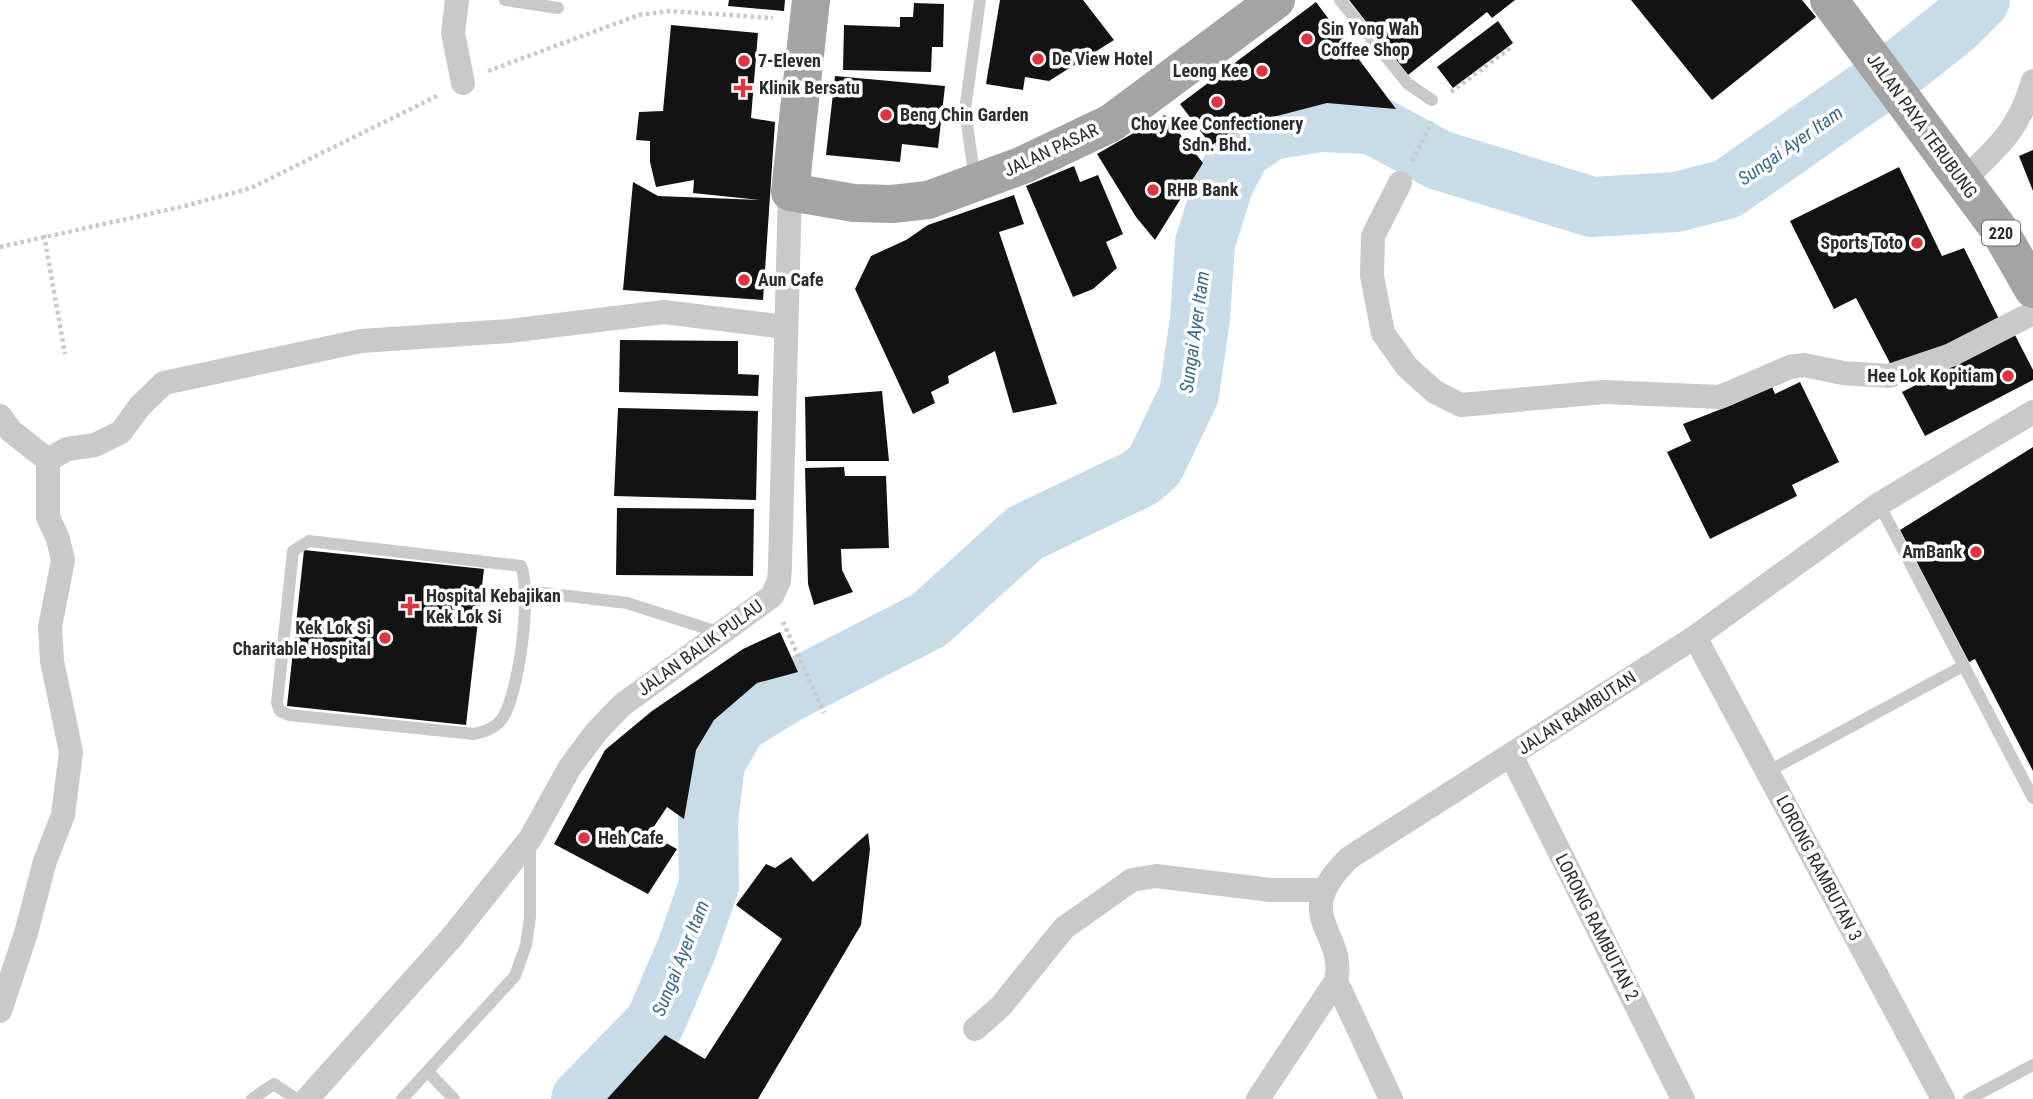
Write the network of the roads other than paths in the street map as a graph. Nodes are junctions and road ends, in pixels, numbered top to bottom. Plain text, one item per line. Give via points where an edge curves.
1 (457, 0) edge
2 (505, 0) edge
3 (980, 0) edge
4 (1276, 0) edge
5 (1340, 0) edge
6 (1829, 0) edge
7 (558, 8) dead end
8 (809, 10) edge
9 (2033, 81) edge
10 (463, 83) road end
11 (1432, 100) dead end
12 (1962, 181) junction
13 (1400, 183) dead end
14 (975, 184) junction
15 (790, 192) junction
16 (2033, 294) edge
17 (786, 327) junction
18 (2033, 412) edge
19 (0, 416) edge
20 (48, 460) junction
21 (1879, 504) junction
22 (527, 591) junction
23 (722, 634) junction
24 (1695, 637) junction
25 (1963, 666) junction
26 (1511, 755) junction
27 (1767, 772) junction
28 (2033, 798) edge
29 (530, 839) junction
30 (1324, 890) junction
31 (1336, 981) junction
32 (0, 1011) edge
33 (975, 1029) dead end
34 (2033, 1065) edge
35 (428, 1072) junction
36 (252, 1099) edge
37 (296, 1099) edge
38 (307, 1099) edge
39 (402, 1099) edge
40 (454, 1099) edge
41 (1258, 1099) edge
42 (1391, 1099) edge
43 (1683, 1099) edge
44 (1943, 1099) edge
45 (1969, 1099) edge

1 - 10 street via 453,33
2 - 7 lane
3 - 14 lane via 965,110
4 - 14 main road, JALAN PASAR via 1111,123
5 - 11 lane via 1408,85
6 - 12 main road, JALAN PAYA TERUBUNG / 220
8 - 15 main road, JALAN BALIK PULAU
9 - 12 street via 2024,113 2008,136
12 - 16 main road, JALAN PAYA TERUBUNG / 220 via 1998,228
13 - 16 street via 1373,236 1372,276 1383,333 1406,367 1461,405 1604,392 1720,397 1804,365 1889,376 1951,355
14 - 15 main road, JALAN PASAR via 928,200 885,205
15 - 17 street, JALAN BALIK PULAU
17 - 20 street via 664,312 509,331 361,341 164,383 140,405 121,432
17 - 23 street, JALAN BALIK PULAU via 779,581 772,596
18 - 21 street, JALAN RAMBUTAN
19 - 20 street via 11,431
20 - 32 street via 48,517 62,560 50,627 52,661 71,751 63,815
21 - 24 street, JALAN RAMBUTAN
21 - 25 lane
22 - 22 lane via 513,699 490,730 474,734 289,715 277,703 293,551 299,545 309,541 513,563 521,566
22 - 23 lane via 626,603
23 - 29 street, JALAN BALIK PULAU via 622,705 597,731 570,767
24 - 26 street, JALAN RAMBUTAN
24 - 27 street, LORONG RAMBUTAN 3
25 - 27 lane
25 - 28 lane
26 - 30 street, JALAN RAMBUTAN via 1349,858
26 - 43 street, LORONG RAMBUTAN 2
27 - 44 street, LORONG RAMBUTAN 3
29 - 35 lane via 530,918 515,976
29 - 38 street, JALAN BALIK PULAU via 452,937
30 - 31 street via 1320,916 1336,962
30 - 33 street via 1271,890 1156,876 1132,880 1064,928 1002,1006
31 - 41 street
31 - 42 street
34 - 45 lane
35 - 39 lane
35 - 40 lane
36 - 37 lane via 274,1084

